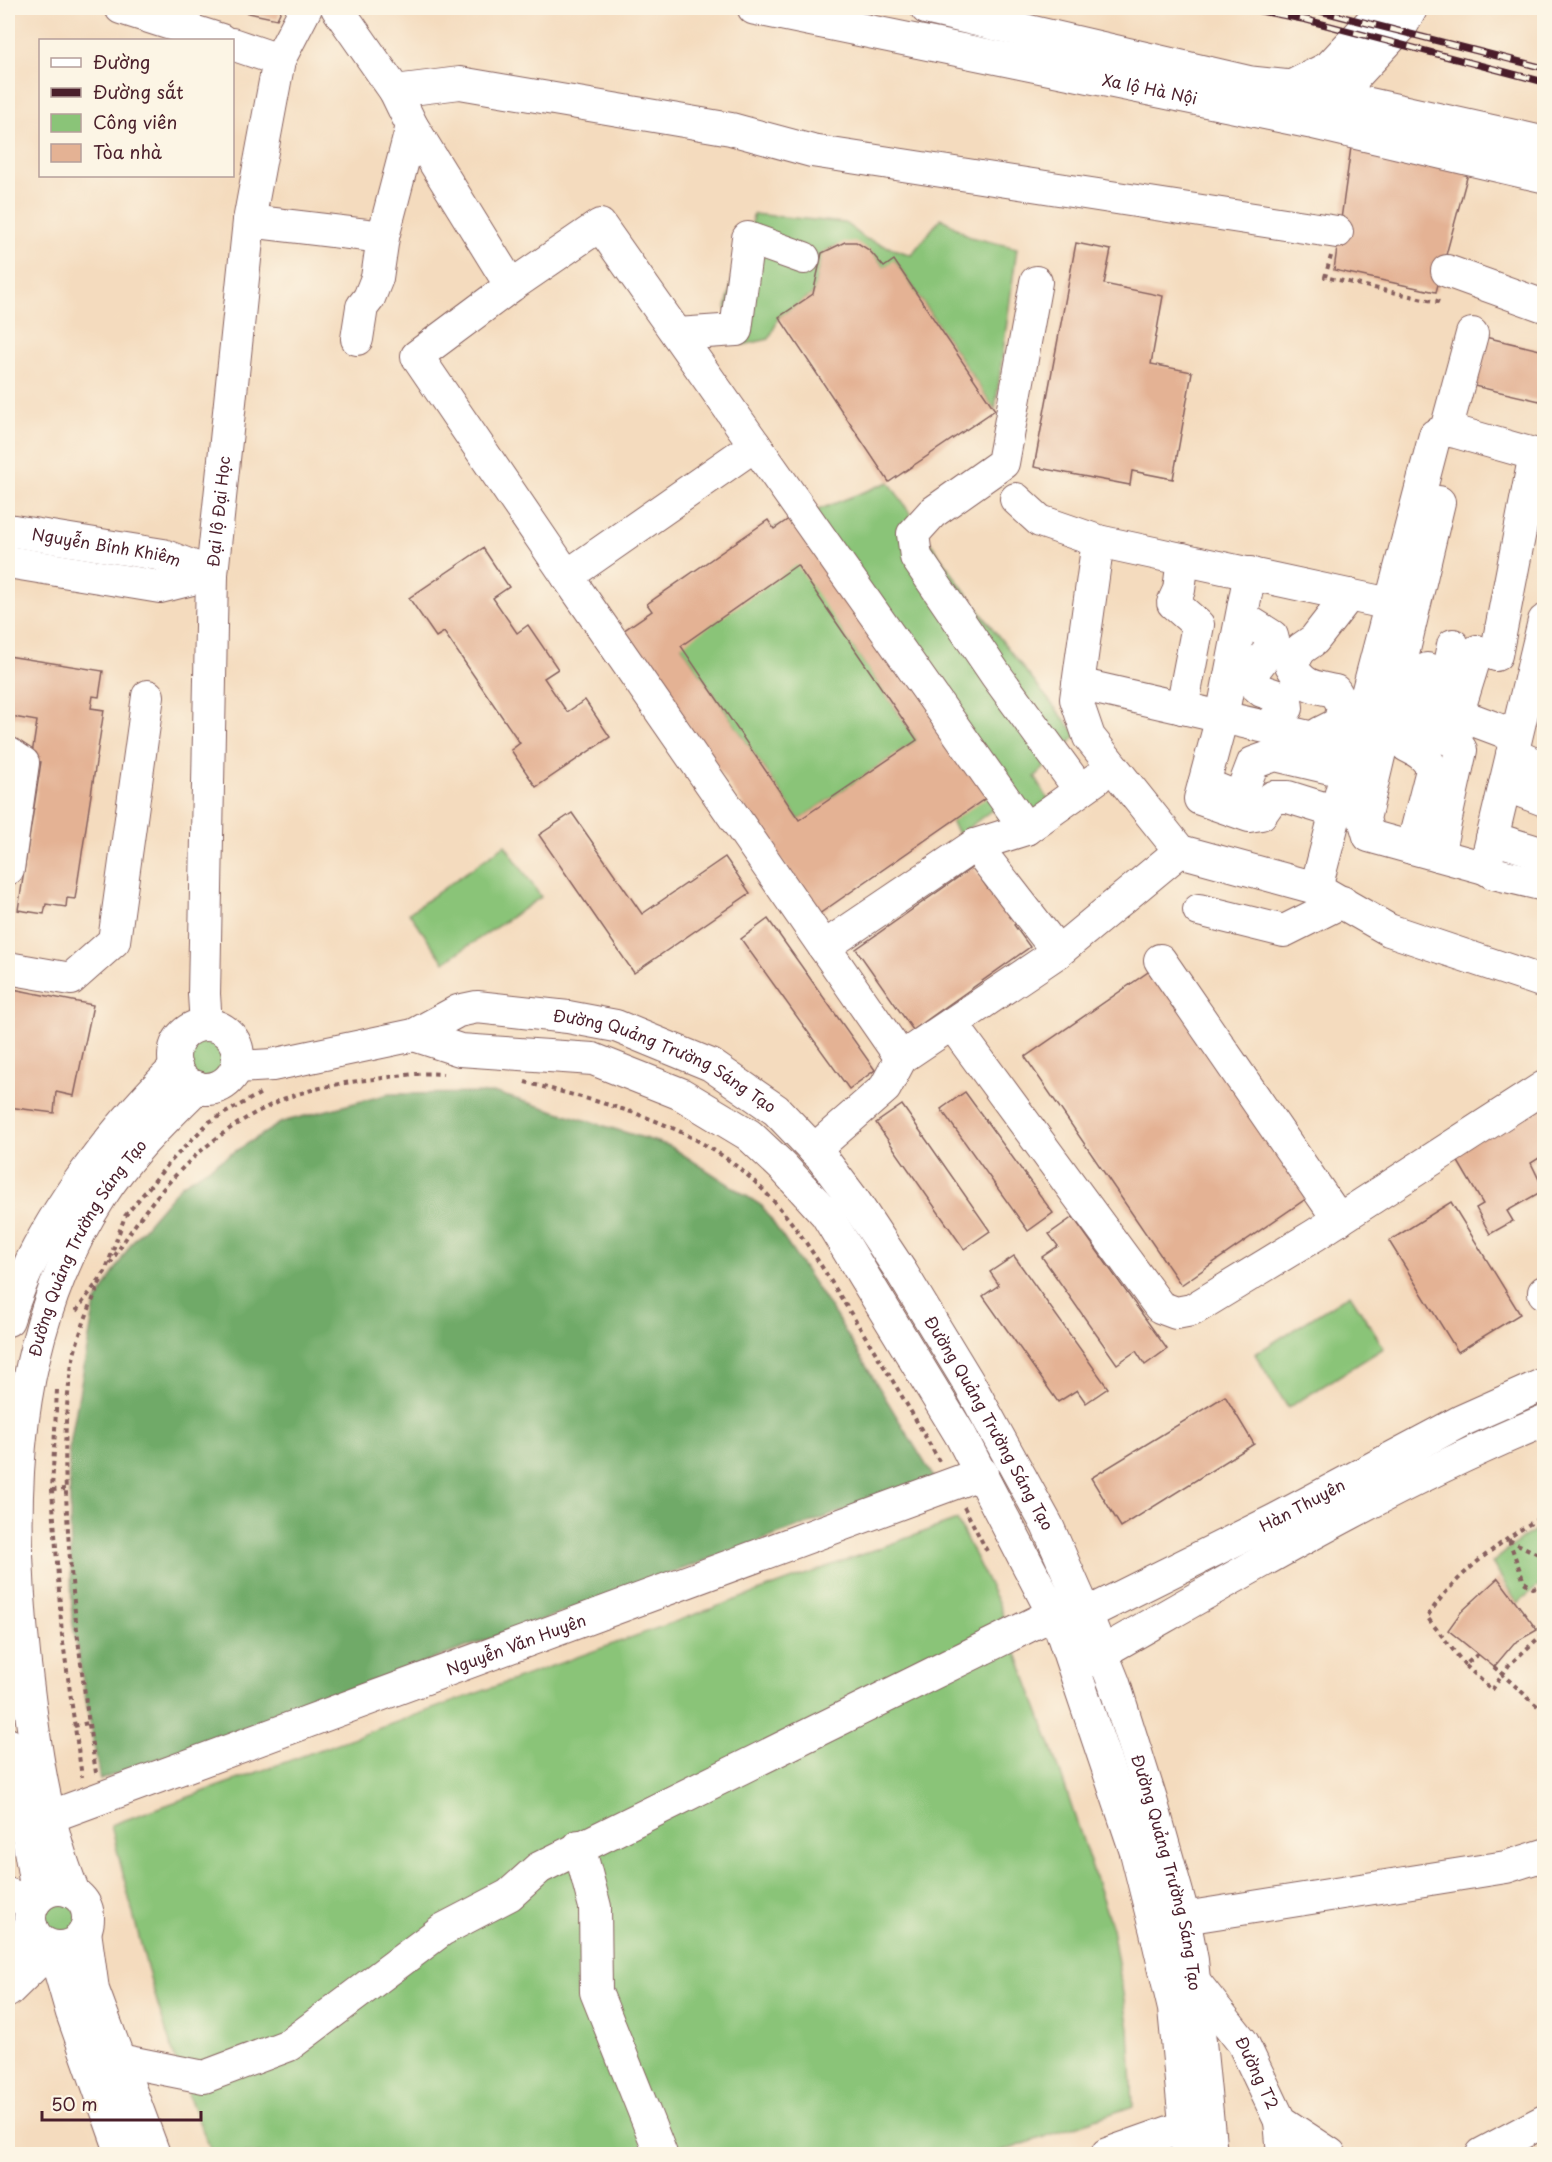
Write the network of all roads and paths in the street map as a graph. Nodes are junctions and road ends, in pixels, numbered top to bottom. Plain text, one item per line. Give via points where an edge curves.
1 (121, 8) edge
2 (306, 8) edge
3 (337, 8) edge
4 (754, 8) edge
5 (927, 8) edge
6 (1397, 14) edge
7 (218, 39) edge
8 (234, 45) edge
9 (279, 60) junction
10 (1291, 87) junction
11 (395, 91) junction
12 (1336, 97) junction
13 (1311, 122) junction
14 (412, 126) junction
15 (1545, 143) edge
16 (1545, 176) edge
17 (249, 221) junction
18 (1337, 232) joint
19 (383, 237) junction
20 (804, 258) dead end
21 (1447, 271) joint
22 (1036, 282) dead end
23 (511, 286) junction
24 (1545, 306) edge
25 (677, 334) junction
26 (1472, 334) dead end
27 (357, 339) dead end
28 (1451, 431) junction
29 (754, 445) junction
30 (1540, 456) edge
31 (1016, 499) dead end
32 (8, 530) edge
33 (1098, 541) junction
34 (1183, 559) junction
35 (8, 562) edge
36 (1250, 573) junction
37 (212, 574) junction
38 (567, 576) junction
39 (1349, 595) junction
40 (1390, 604) junction
41 (1242, 617) junction
42 (1545, 621) edge
43 (1454, 645) junction
44 (1539, 666) edge
45 (1078, 684) junction
46 (148, 696) dead end
47 (1182, 708) junction
48 (1222, 717) junction
49 (1267, 727) junction
50 (1312, 738) junction
51 (1514, 745) junction
52 (8, 753) edge
53 (1350, 760) junction
54 (1113, 766) junction
55 (1545, 768) edge
56 (1204, 784) junction
57 (1505, 785) junction
58 (1080, 790) junction
59 (1545, 800) edge
60 (1336, 812) junction
61 (1026, 829) junction
62 (1492, 838) junction
63 (975, 845) junction
64 (1180, 851) junction
65 (1425, 851) junction
66 (1545, 854) edge
67 (1485, 868) junction
68 (8, 869) edge
69 (1545, 885) edge
70 (1329, 895) junction
71 (1199, 910) dead end
72 (824, 947) junction
73 (1058, 952) junction
74 (1160, 960) dead end
75 (8, 968) edge
76 (1545, 982) edge
77 (952, 1024) junction
78 (206, 1025) junction
79 (414, 1035) junction
80 (901, 1058) junction
81 (237, 1067) junction
82 (445, 1074) dead end
83 (186, 1077) junction
84 (520, 1081) dead end
85 (1545, 1087) edge
86 (268, 1089) dead end
87 (814, 1150) junction
88 (1339, 1220) junction
89 (105, 1272) junction
90 (73, 1315) dead end
91 (8, 1320) edge
92 (57, 1382) dead end
93 (1545, 1384) edge
94 (1545, 1421) edge
95 (982, 1473) junction
96 (951, 1485) junction
97 (65, 1489) junction
98 (52, 1490) junction
99 (1545, 1515) edge
100 (988, 1553) dead end
101 (1545, 1557) edge
102 (1545, 1586) edge
103 (1067, 1619) junction
104 (1545, 1633) edge
105 (1478, 1654) dead end
106 (1088, 1660) junction
107 (1465, 1665) junction
108 (1494, 1668) dead end
109 (1502, 1675) junction
110 (1545, 1712) edge
111 (88, 1723) junction
112 (74, 1726) junction
113 (8, 1744) edge
114 (97, 1780) dead end
115 (75, 1785) dead end
116 (50, 1817) junction
117 (579, 1846) junction
118 (1545, 1855) edge
119 (74, 1893) junction
120 (33, 1914) edge
121 (1184, 1918) junction
122 (85, 1931) junction
123 (8, 1949) edge
124 (1182, 1983) junction
125 (8, 1991) edge
126 (119, 2060) junction
127 (1280, 2121) junction
128 (1545, 2121) edge
129 (1187, 2140) edge
130 (122, 2154) edge
131 (154, 2154) edge
132 (661, 2154) edge
133 (1107, 2154) edge
134 (1211, 2154) edge
135 (1283, 2154) edge
136 (1330, 2154) edge
137 (1482, 2154) edge

1 - 7 street
2 - 9 street, Đại lộ Đại Học
3 - 11 street
4 - 13 highway, Xa lộ Hà Nội
5 - 10 highway, Xa lộ Hà Nội via 1251,83
6 - 10 highway via 1374,20 1329,69
6 - 12 highway
8 - 9 street
9 - 17 street, Đại lộ Đại Học
10 - 12 highway, Xa lộ Hà Nội
11 - 14 street
11 - 18 street via 460,83 731,129 812,151
12 - 13 highway
12 - 15 highway, Xa lộ Hà Nội
13 - 16 highway, Xa lộ Hà Nội
14 - 19 street
14 - 23 street
17 - 19 street
17 - 37 street, Đại lộ Đại Học
18 - 21 path via 1325,277 1437,302
19 - 27 street via 377,278 361,310
20 - 25 street via 748,238 736,330
21 - 24 street
22 - 58 street via 1003,463 932,513 913,534 916,557
23 - 25 street via 600,225
23 - 38 street via 417,356
25 - 29 street
26 - 28 street
28 - 30 street
28 - 40 street via 1435,435
28 - 43 street
29 - 38 street
29 - 61 street
30 - 43 street
31 - 33 street via 1040,521
32 - 37 street, Nguyễn Bỉnh Khiêm via 163,555
33 - 34 street
33 - 45 street
34 - 36 street
34 - 47 street via 1173,603 1198,625
35 - 37 street, Nguyễn Bỉnh Khiêm via 160,587
36 - 39 street
36 - 41 street
37 - 78 street, Đại lộ Đại Học
38 - 72 street
39 - 40 street
39 - 50 street via 1291,665 1298,680 1335,691 1343,705 1340,723
40 - 53 street
41 - 48 street
41 - 49 street via 1272,636 1274,644 1255,669 1252,682 1262,691 1286,699 1287,708
42 - 44 street
43 - 44 street
43 - 51 street via 1460,715
43 - 65 street via 1407,746 1429,762 1432,770
43 - 65 street via 1364,819 1369,836
44 - 51 street
45 - 47 street
45 - 54 street via 1076,699 1089,737
46 - 75 street via 114,941 70,979
47 - 48 street
48 - 49 street
48 - 56 street
49 - 50 street
50 - 53 street
51 - 55 street
51 - 57 street
52 - 68 street via 22,763
53 - 56 street via 1275,755 1254,763 1243,789 1234,796
53 - 60 street
54 - 58 street
54 - 64 street
56 - 60 street via 1200,799 1250,816 1262,814 1273,797 1287,797
57 - 59 street
57 - 62 street
58 - 61 street
60 - 70 street
61 - 63 street
62 - 66 street
62 - 67 street
63 - 72 street
63 - 73 street
64 - 70 street
64 - 73 street
65 - 67 street
67 - 69 street
70 - 71 street via 1284,931
70 - 76 street via 1389,930
72 - 80 street
73 - 77 street
74 - 88 street
77 - 80 street
77 - 88 street via 1160,1307 1176,1313 1192,1310
78 - 81 street via 232,1038
78 - 83 street via 187,1031 176,1047
79 - 81 street, Đường Quảng Trường Sáng Tạo via 272,1065
79 - 87 street, Đường Quảng Trường Sáng Tạo via 458,1011 477,1007 616,1026 711,1065 776,1110
79 - 95 street, Đường Quảng Trường Sáng Tạo via 460,1050 593,1059 681,1094 749,1135 826,1214
80 - 87 street via 885,1088
81 - 83 street via 217,1087
82 - 89 path via 353,1081 284,1098 232,1126 164,1186 133,1225
83 - 91 street, Đường Quảng Trường Sáng Tạo via 109,1144 54,1221
83 - 116 street, Đường Quảng Trường Sáng Tạo via 101,1196 67,1259 37,1341 23,1405 16,1467 19,1587 33,1733
84 - 96 path via 650,1117 706,1145 768,1192 804,1238 902,1393
85 - 88 street
86 - 89 path via 209,1122 170,1162 125,1216
87 - 103 street, Đường Quảng Trường Sáng Tạo via 855,1202 970,1385 1047,1525
89 - 90 path
89 - 97 path via 85,1318 73,1363 66,1417
92 - 98 path
93 - 103 street, Hàn Thuyên
94 - 106 street, Hàn Thuyên via 1424,1476
95 - 96 street, Nguyễn Văn Huyên
95 - 103 street, Đường Quảng Trường Sáng Tạo
96 - 100 path
96 - 116 street, Nguyễn Văn Huyên
97 - 98 path
97 - 111 path via 77,1646
98 - 112 path via 62,1635
99 - 107 path via 1486,1553 1444,1592 1427,1617
101 - 102 path via 1509,1540 1524,1582 1533,1588
103 - 106 street, Đường Quảng Trường Sáng Tạo
103 - 117 street, Hàn Thuyên
104 - 109 path
105 - 107 path
106 - 121 street, Đường Quảng Trường Sáng Tạo via 1114,1683
106 - 124 street, Đường Quảng Trường Sáng Tạo via 1136,1852
107 - 109 path via 1492,1690
108 - 109 path
109 - 110 path
111 - 112 path
111 - 114 path
112 - 115 path via 82,1777
113 - 120 street via 28,1838
116 - 119 street, Đường Quảng Trường Sáng Tạo
117 - 126 street, Hàn Thuyên via 538,1868 508,1895 442,1930 289,2045 204,2077
117 - 132 street via 595,1907 596,1992
118 - 121 street via 1506,1867
119 - 120 street via 58,1889
119 - 122 street, Đường Quảng Trường Sáng Tạo via 86,1910
120 - 122 street via 72,1944
120 - 123 street
120 - 125 street
120 - 130 street
121 - 124 street, Đường Quảng Trường Sáng Tạo
122 - 126 street via 93,1990
124 - 127 street, Đường T2 via 1244,2043
124 - 129 street, Đường Quảng Trường Sáng Tạo
124 - 134 street, Đường Quảng Trường Sáng Tạo
126 - 131 street
127 - 135 street
127 - 136 street, Đường T2
128 - 137 street
129 - 133 street

